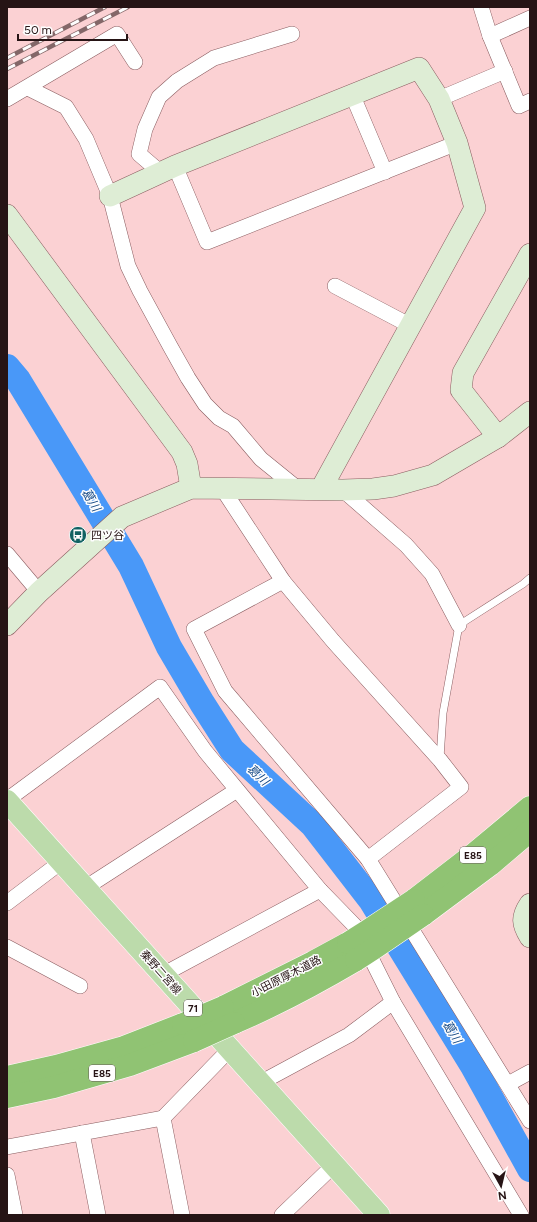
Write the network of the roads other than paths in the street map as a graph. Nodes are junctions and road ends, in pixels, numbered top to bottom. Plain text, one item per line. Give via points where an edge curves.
1 (481, 7) edge
2 (530, 18) edge
3 (292, 34) dead end
4 (490, 36) junction
5 (135, 62) dead end
6 (505, 71) junction
7 (28, 88) junction
8 (352, 94) junction
9 (7, 99) edge
10 (439, 99) junction
11 (530, 101) edge
12 (457, 143) junction
13 (167, 169) junction
14 (385, 172) junction
15 (110, 196) junction
16 (7, 214) edge
17 (530, 254) edge
18 (335, 286) dead end
19 (411, 326) junction
20 (530, 412) edge
21 (498, 437) junction
22 (190, 488) junction
23 (222, 488) junction
24 (298, 489) junction
25 (321, 489) junction
26 (342, 490) junction
27 (7, 554) edge
28 (530, 578) edge
29 (284, 581) junction
30 (39, 592) junction
31 (7, 625) edge
32 (459, 625) junction
33 (440, 760) junction
34 (237, 790) junction
35 (7, 800) edge
36 (530, 807) edge
37 (530, 831) edge
38 (368, 859) junction
39 (61, 862) junction
40 (84, 888) junction
41 (320, 890) junction
42 (7, 903) edge
43 (530, 904) edge
44 (419, 907) junction
45 (530, 937) edge
46 (7, 946) edge
47 (164, 974) junction
48 (80, 986) dead end
49 (393, 1002) junction
50 (188, 1032) junction
51 (230, 1049) junction
52 (530, 1072) edge
53 (7, 1077) edge
54 (260, 1083) junction
55 (508, 1084) junction
56 (7, 1097) edge
57 (163, 1118) junction
58 (530, 1121) edge
59 (82, 1132) junction
60 (7, 1147) edge
61 (334, 1165) junction
62 (7, 1175) edge
63 (520, 1214) edge
64 (15, 1215) edge
65 (98, 1215) edge
66 (182, 1215) edge
67 (282, 1215) edge
68 (379, 1215) edge

1 - 4 street
2 - 4 street
3 - 13 street via 214,58 177,81 159,97 145,128 139,154
4 - 6 street
5 - 7 street via 117,34
6 - 10 street
6 - 11 street via 519,106
7 - 9 street
7 - 15 street via 66,107 86,139
8 - 10 street via 419,68
8 - 13 street
8 - 14 street
10 - 12 street
12 - 14 street
12 - 19 street via 475,208
13 - 14 street via 207,242
13 - 15 street
15 - 24 street via 128,266 188,378 205,404 219,418 233,426 262,459
16 - 22 street via 182,452 187,464
17 - 21 street via 463,373 461,390
18 - 19 street
19 - 25 street
20 - 21 street
21 - 26 street via 434,474 394,486
22 - 23 street
22 - 30 street via 122,517
23 - 24 street
23 - 29 street
24 - 25 street
25 - 26 street
26 - 32 street via 406,545 432,574
27 - 30 street
28 - 32 lane
29 - 33 street via 333,641
29 - 38 street via 194,629 225,691
30 - 31 street
32 - 33 lane via 443,713
33 - 38 street via 461,787
34 - 35 street via 205,752 160,687
34 - 40 street
34 - 41 street
35 - 39 main road, 秦野二宮線 / 71
36 - 44 highway, 小田原厚木道路 / E85 via 475,853
37 - 44 highway, 小田原厚木道路 / E85 via 490,865
38 - 55 street
39 - 40 main road, 秦野二宮線 / 71
39 - 42 street
40 - 47 main road, 秦野二宮線 / 71
41 - 47 street
41 - 49 street via 355,926
43 - 45 street via 524,914 524,928
44 - 50 highway, 小田原厚木道路 / E85, bridge via 367,931 352,951 313,962 228,1015
46 - 48 street
47 - 51 main road, 秦野二宮線 / 71
49 - 54 street via 349,1035
49 - 63 street
50 - 53 highway, 小田原厚木道路 / E85
50 - 56 highway, 小田原厚木道路 / E85 via 130,1065
51 - 54 main road, 秦野二宮線 / 71
51 - 57 street
52 - 55 street
54 - 61 main road, 秦野二宮線 / 71
55 - 58 street
57 - 59 street
57 - 66 street
59 - 60 street
59 - 65 street
61 - 67 street
61 - 68 main road, 秦野二宮線 / 71
62 - 64 street

